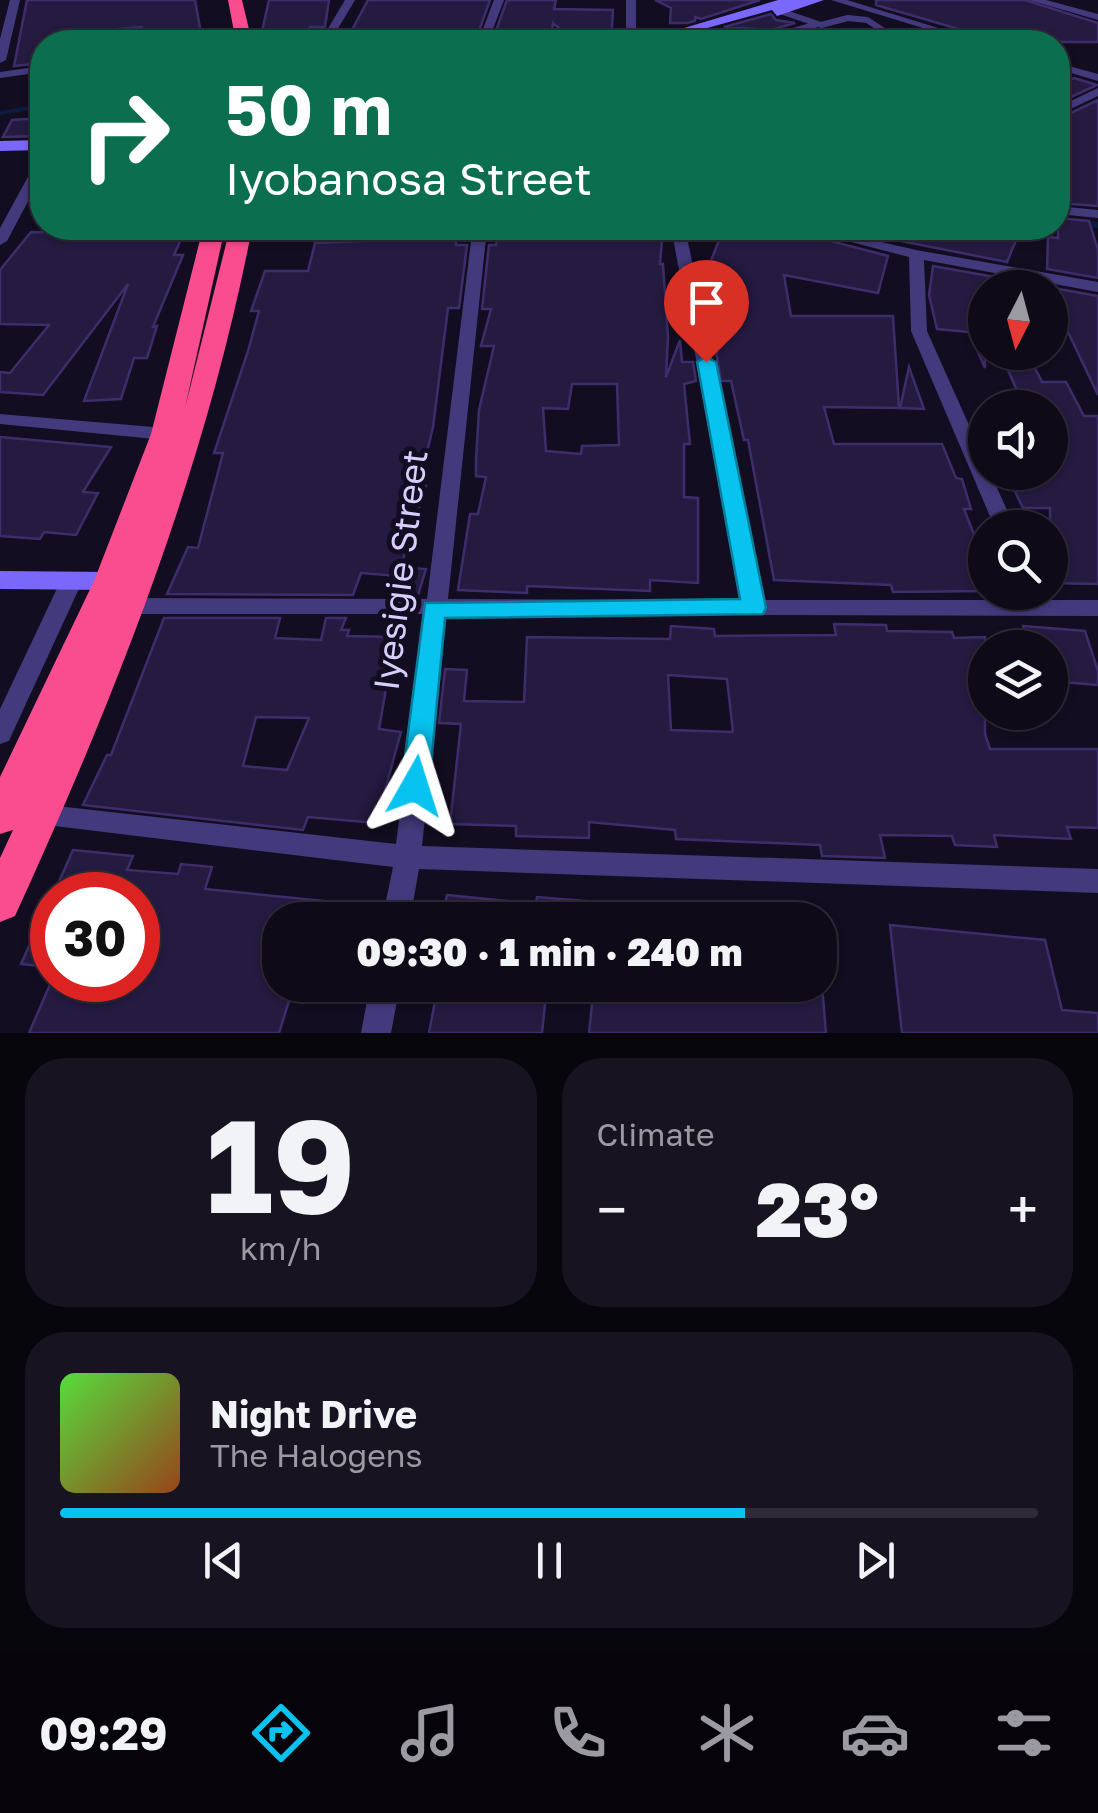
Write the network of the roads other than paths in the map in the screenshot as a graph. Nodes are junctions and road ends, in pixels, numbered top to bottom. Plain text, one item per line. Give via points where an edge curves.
1 (15, 0) edge
2 (219, 0) edge
3 (235, 0) edge
4 (350, 0) edge
5 (500, 0) edge
6 (631, 0) edge
7 (792, 0) edge
8 (818, 0) edge
9 (836, 0) edge
10 (1034, 0) edge
11 (1071, 0) edge
12 (1058, 6) junction
13 (780, 12) junction
14 (1098, 16) edge
15 (821, 25) junction
16 (223, 28) dead end
17 (241, 30) edge
18 (332, 30) edge
19 (488, 30) edge
20 (632, 30) edge
21 (684, 30) edge
22 (715, 30) edge
23 (798, 30) edge
24 (886, 30) edge
25 (938, 30) edge
26 (0, 60) edge
27 (1070, 70) edge
28 (30, 71) edge
29 (0, 75) edge
30 (1098, 78) edge
31 (1098, 92) edge
32 (1070, 105) edge
33 (30, 145) edge
34 (0, 146) edge
35 (30, 186) edge
36 (1070, 211) edge
37 (1098, 214) edge
38 (228, 240) edge
39 (230, 240) edge
40 (479, 240) edge
41 (680, 240) edge
42 (856, 240) edge
43 (0, 241) edge
44 (916, 254) junction
45 (1098, 287) edge
46 (0, 418) edge
47 (164, 434) junction
48 (997, 510) edge
49 (0, 580) edge
50 (72, 580) junction
51 (118, 593) junction
52 (968, 602) edge
53 (1068, 604) edge
54 (754, 608) junction
55 (1098, 608) edge
56 (434, 609) junction
57 (0, 734) edge
58 (39, 815) junction
59 (0, 818) edge
60 (408, 857) junction
61 (1098, 880) edge
62 (399, 902) edge
63 (0, 903) edge
64 (382, 1002) edge
65 (376, 1033) edge

1 - 26 street
2 - 16 highway
3 - 17 highway
4 - 18 street
5 - 19 street
6 - 20 street
7 - 21 street
8 - 13 street
9 - 25 street
10 - 12 street
11 - 12 street
12 - 14 street
13 - 15 lane
13 - 22 street
15 - 23 lane
15 - 24 lane via 848,18
27 - 30 street
28 - 29 street
31 - 32 street
33 - 34 street
35 - 43 street
36 - 37 street
38 - 47 highway
39 - 51 highway via 226,314 198,414
40 - 56 street, Iyesigie Street
41 - 54 street
42 - 44 street
44 - 45 street
44 - 48 street via 918,331
46 - 47 street
47 - 51 highway
49 - 50 street
50 - 51 street
50 - 57 street
51 - 56 street
51 - 58 highway
51 - 59 highway
52 - 54 street
53 - 55 street
54 - 56 street
56 - 60 street, Iyesigie Street
58 - 60 street
58 - 63 highway
60 - 61 street
60 - 62 street, Iyesigie Street
64 - 65 street

